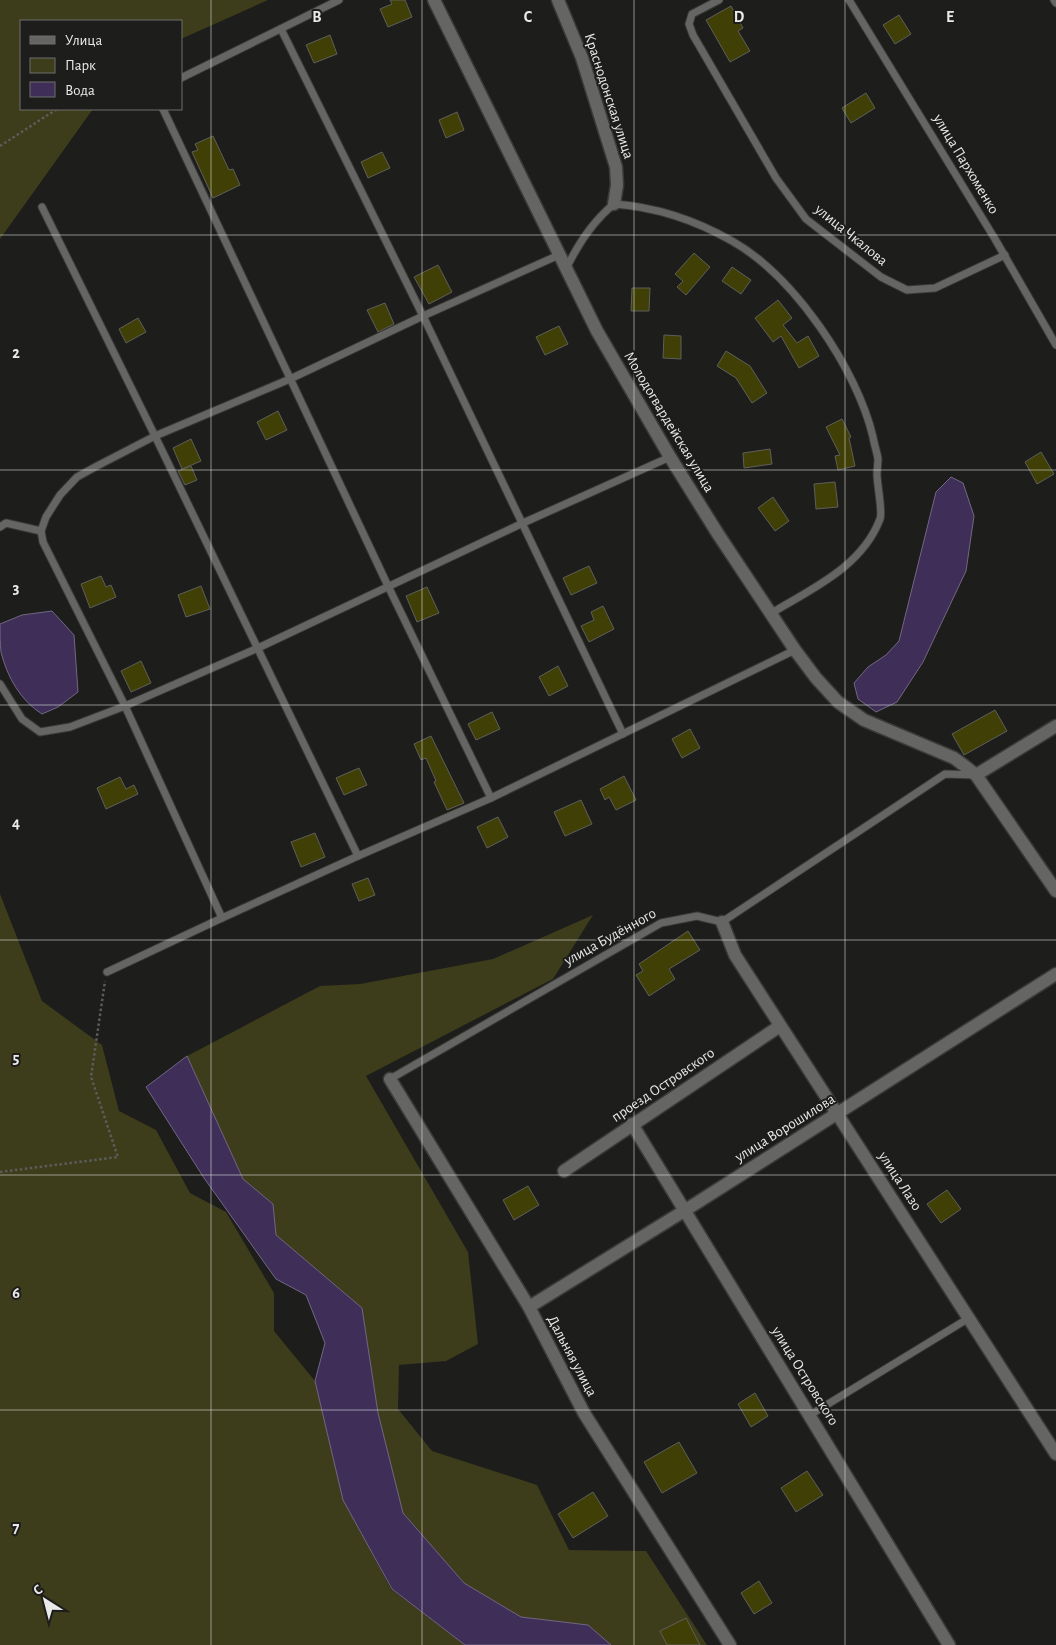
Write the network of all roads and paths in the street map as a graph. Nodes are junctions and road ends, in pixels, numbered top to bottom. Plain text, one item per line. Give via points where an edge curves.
1 (338, 0) edge
2 (434, 0) edge
3 (558, 0) edge
4 (720, 0) edge
5 (849, 0) edge
6 (1054, 0) edge
7 (1056, 3) edge
8 (281, 29) junction
9 (182, 78) edge
10 (55, 110) edge
11 (163, 110) edge
12 (0, 146) edge
13 (614, 204) junction
14 (42, 206) dead end
15 (559, 255) junction
16 (1004, 256) junction
17 (566, 269) junction
18 (423, 316) junction
19 (1056, 345) edge
20 (290, 379) junction
21 (155, 436) junction
22 (670, 457) junction
23 (523, 523) junction
24 (0, 527) edge
25 (41, 531) junction
26 (388, 586) junction
27 (770, 614) junction
28 (258, 648) junction
29 (795, 650) junction
30 (0, 684) edge
31 (124, 706) junction
32 (1056, 726) edge
33 (623, 734) junction
34 (976, 775) junction
35 (491, 798) junction
36 (358, 856) junction
37 (1056, 891) edge
38 (222, 918) junction
39 (722, 922) junction
40 (107, 972) joint
41 (1056, 974) edge
42 (780, 1026) junction
43 (390, 1079) joint
44 (837, 1114) junction
45 (632, 1124) junction
46 (564, 1171) dead end
47 (0, 1172) edge
48 (684, 1211) junction
49 (529, 1307) junction
50 (969, 1318) junction
51 (810, 1415) junction
52 (1056, 1454) edge
53 (730, 1645) edge
54 (948, 1645) edge

1 - 8 lane
2 - 15 street, Молодогвардейская улица
3 - 13 street, Краснодонская улица via 582,58 616,167
4 - 16 lane, улица Чкалова via 692,14 689,24 693,35 776,178 806,219 881,278 907,290 934,288
5 - 16 lane, улица Пархоменко
6 - 7 lane
8 - 9 lane
8 - 18 lane
10 - 12 path
11 - 20 lane
13 - 17 lane via 587,233
13 - 27 lane via 648,208 693,221 734,242 762,263 821,328 849,375 869,421 878,459 881,517 876,528 862,551 843,569
14 - 21 lane
15 - 17 street, Молодогвардейская улица
15 - 18 lane
16 - 19 lane, улица Пархоменко
17 - 22 street, Молодогвардейская улица via 597,331
18 - 20 lane
18 - 23 lane
20 - 21 lane
20 - 26 lane
21 - 25 lane via 77,477 60,495
21 - 28 lane
22 - 23 lane
22 - 27 street, Молодогвардейская улица
23 - 26 lane
23 - 33 lane
24 - 25 lane via 6,524
25 - 31 lane via 43,542
26 - 28 lane
26 - 35 lane
27 - 29 street, Молодогвардейская улица
28 - 31 lane
28 - 36 lane
29 - 33 lane
29 - 34 street, Молодогвардейская улица via 838,702 864,720 954,758
30 - 31 lane via 22,719 40,732 70,727
31 - 38 lane
32 - 34 street
33 - 35 lane
34 - 37 street, Молодогвардейская улица
34 - 39 lane via 945,774
35 - 36 lane
36 - 38 lane
38 - 40 lane
39 - 42 street, улица Лазо via 735,955
39 - 43 lane, улица Будённого via 697,916 661,923
40 - 47 path via 91,1077 118,1157
41 - 44 street, улица Ворошилова
42 - 44 street, улица Лазо
42 - 45 street, проезд Островского
43 - 49 street, Дальняя улица
44 - 48 street, улица Ворошилова
44 - 50 street, улица Лазо
45 - 46 street, проезд Островского
45 - 48 street, улица Островского
48 - 49 street, улица Ворошилова
48 - 51 street, улица Островского
49 - 53 street, Дальняя улица via 584,1413
50 - 51 lane
50 - 52 street, улица Лазо
51 - 54 street, улица Островского

